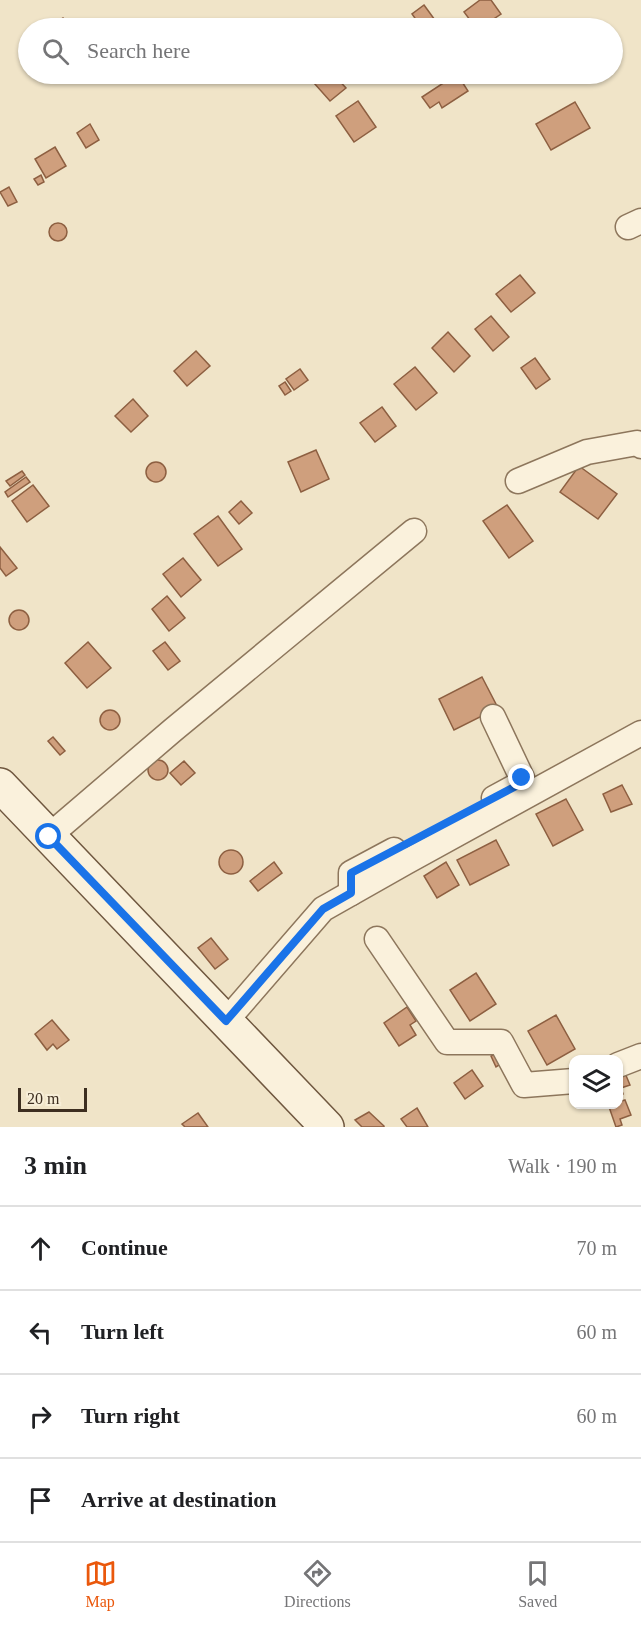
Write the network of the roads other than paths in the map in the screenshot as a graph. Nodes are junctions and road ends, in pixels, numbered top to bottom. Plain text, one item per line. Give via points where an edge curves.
1 (641, 446) edge
2 (518, 481) dead end
3 (414, 531) dead end
4 (493, 717) dead end
5 (639, 741) edge
6 (0, 785) edge
7 (49, 837) junction
8 (351, 893) junction
9 (378, 939) dead end
10 (226, 1021) junction
11 (641, 1056) edge
12 (623, 1063) edge
13 (569, 1081) edge
14 (327, 1127) edge

1 - 2 street via 637,443 587,452
3 - 7 street
4 - 8 street via 522,778 518,785 351,873
5 - 8 street
6 - 7 main road
7 - 10 main road
8 - 10 street via 323,909
9 - 13 street via 447,1042 501,1042 524,1085
10 - 14 main road
11 - 12 street

